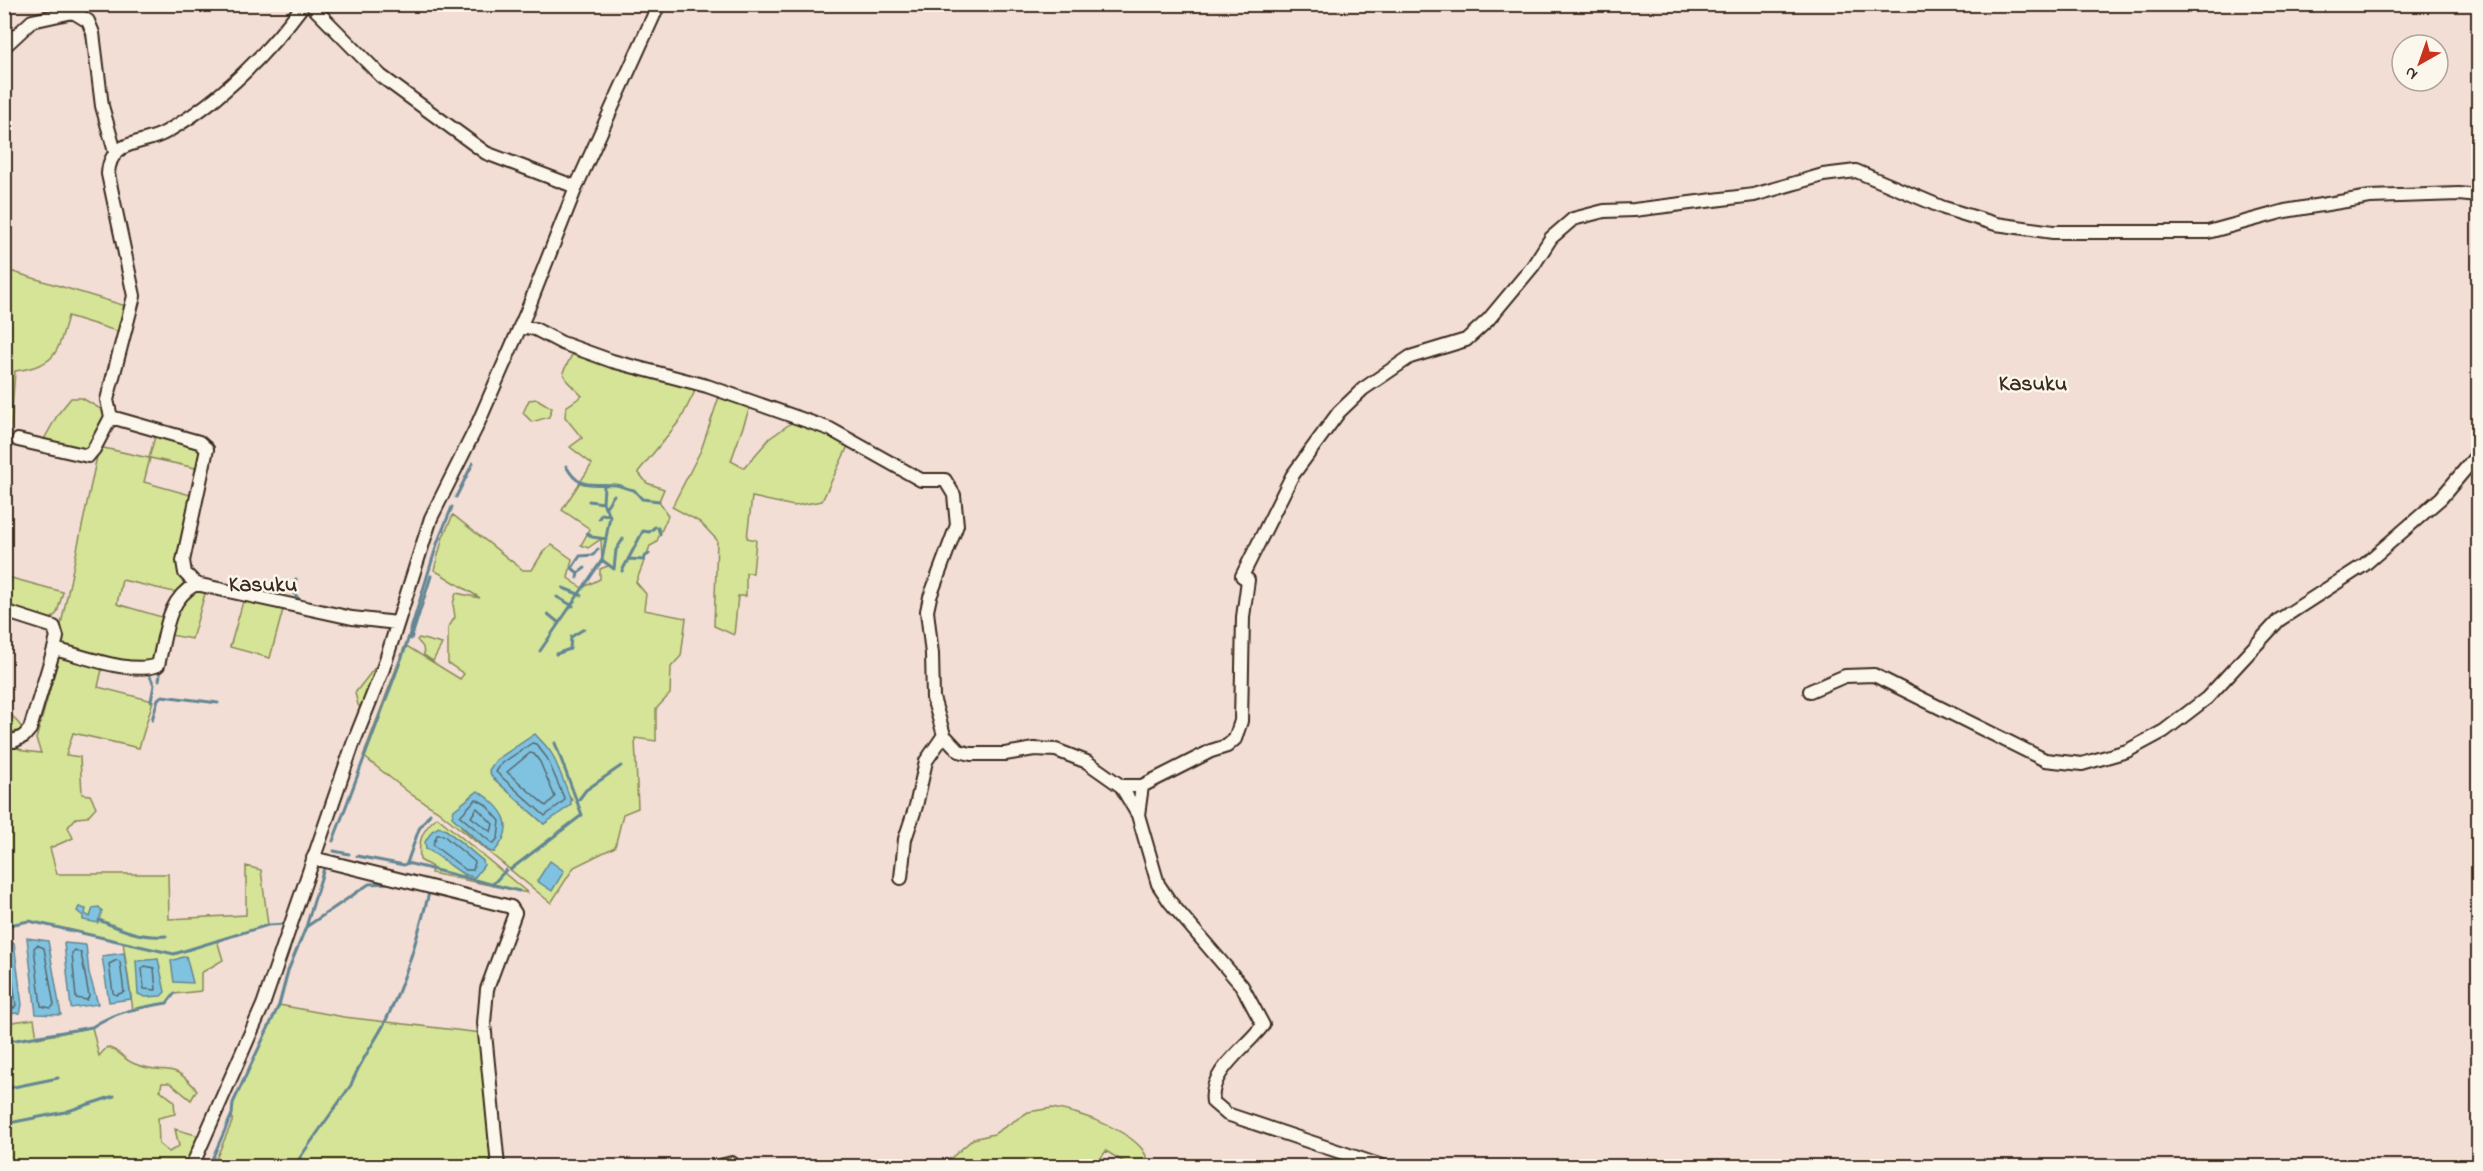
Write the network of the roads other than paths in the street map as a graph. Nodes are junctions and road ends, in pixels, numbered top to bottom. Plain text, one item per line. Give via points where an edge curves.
1 (304, 4) edge
2 (310, 4) edge
3 (659, 4) edge
4 (4, 47) edge
5 (115, 152) junction
6 (576, 187) junction
7 (2478, 196) edge
8 (520, 326) junction
9 (111, 417) junction
10 (18, 440) dead end
11 (2478, 454) edge
12 (196, 584) junction
13 (4, 611) edge
14 (397, 623) junction
15 (54, 649) junction
16 (1810, 691) dead end
17 (944, 735) junction
18 (4, 736) edge
19 (1121, 786) junction
20 (1142, 786) junction
21 (1138, 815) junction
22 (313, 858) junction
23 (901, 878) dead end
24 (192, 1167) edge
25 (498, 1167) edge
26 (1382, 1167) edge

1 - 5 street via 258,61 215,99 163,134
2 - 6 street via 381,76 486,153
3 - 6 street
4 - 5 street via 32,21 73,12 88,21 102,106
5 - 9 street via 108,174 134,296 107,400
6 - 8 street
7 - 20 street via 2370,197 2285,211 2208,232 2053,232 1996,224 1944,208 1856,171 1823,175 1754,195 1604,211 1573,219 1551,238 1533,266 1466,339 1410,357 1363,389 1339,412 1293,476 1242,576 1248,580 1243,617 1241,721 1235,740
8 - 14 street via 431,518
8 - 17 street via 612,361 707,386 830,429 921,480 945,480 954,495 957,525 927,610 933,698
9 - 10 street via 87,456
9 - 12 street via 199,442 207,449 183,561 185,573
11 - 16 street via 2441,498 2364,565 2279,620 2207,698 2164,732 2127,751 2082,764 2045,760 1874,675 1845,676
12 - 14 street via 352,618
12 - 15 street via 182,591 174,602 158,665 133,668
13 - 15 street via 54,627
14 - 22 street
15 - 18 street via 30,729 14,741
17 - 19 street via 959,751 971,754 1056,750 1087,762
17 - 23 street via 926,761 904,839
19 - 20 street
19 - 21 street
20 - 21 street
21 - 26 street via 1158,884 1242,986 1263,1025 1218,1078 1213,1087 1213,1102 1227,1114
22 - 24 street via 258,1018
22 - 25 street via 511,907 515,913 487,988 483,1023

